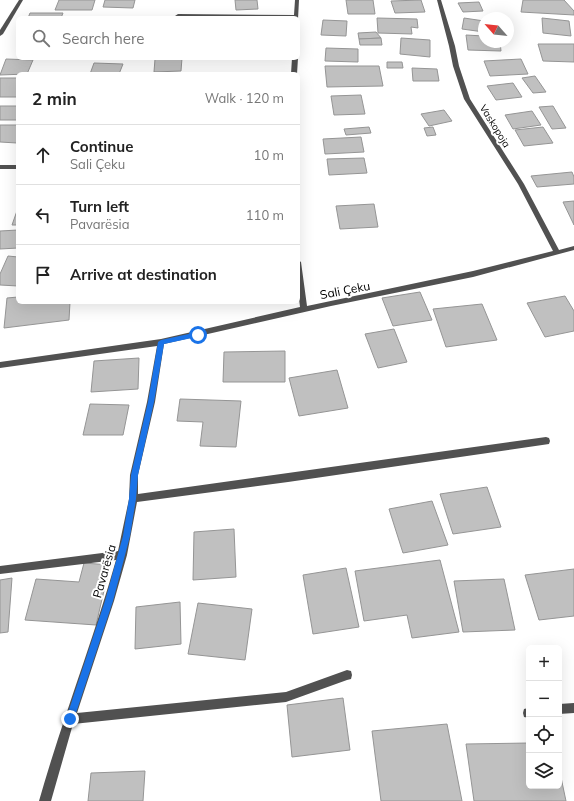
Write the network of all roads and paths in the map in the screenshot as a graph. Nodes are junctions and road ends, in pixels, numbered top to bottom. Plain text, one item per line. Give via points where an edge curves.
1 (22, 0) edge
2 (296, 0) edge
3 (439, 0) edge
4 (296, 16) edge
5 (0, 34) edge
6 (295, 60) edge
7 (294, 72) edge
8 (0, 166) edge
9 (16, 166) edge
10 (574, 248) edge
11 (558, 253) junction
12 (300, 278) edge
13 (304, 309) junction
14 (161, 342) junction
15 (0, 365) edge
16 (546, 441) dead end
17 (133, 499) junction
18 (122, 555) junction
19 (0, 570) edge
20 (347, 675) dead end
21 (574, 708) edge
22 (562, 710) edge
23 (70, 719) junction
24 (46, 801) edge

1 - 5 street
2 - 4 street
3 - 11 street, Vaskopoja via 467,99 521,184
6 - 7 street
8 - 9 street
10 - 11 street, Sali Çeku
11 - 13 street, Sali Çeku via 473,274
12 - 13 street
13 - 14 street, Sali Çeku
14 - 15 street, Sali Çeku
14 - 17 street, Pavarësia via 151,402 134,475
16 - 17 street
17 - 18 street, Pavarësia
18 - 19 street
18 - 23 street, Pavarësia
20 - 23 street via 286,697
21 - 22 street
23 - 24 street, Pavarësia

